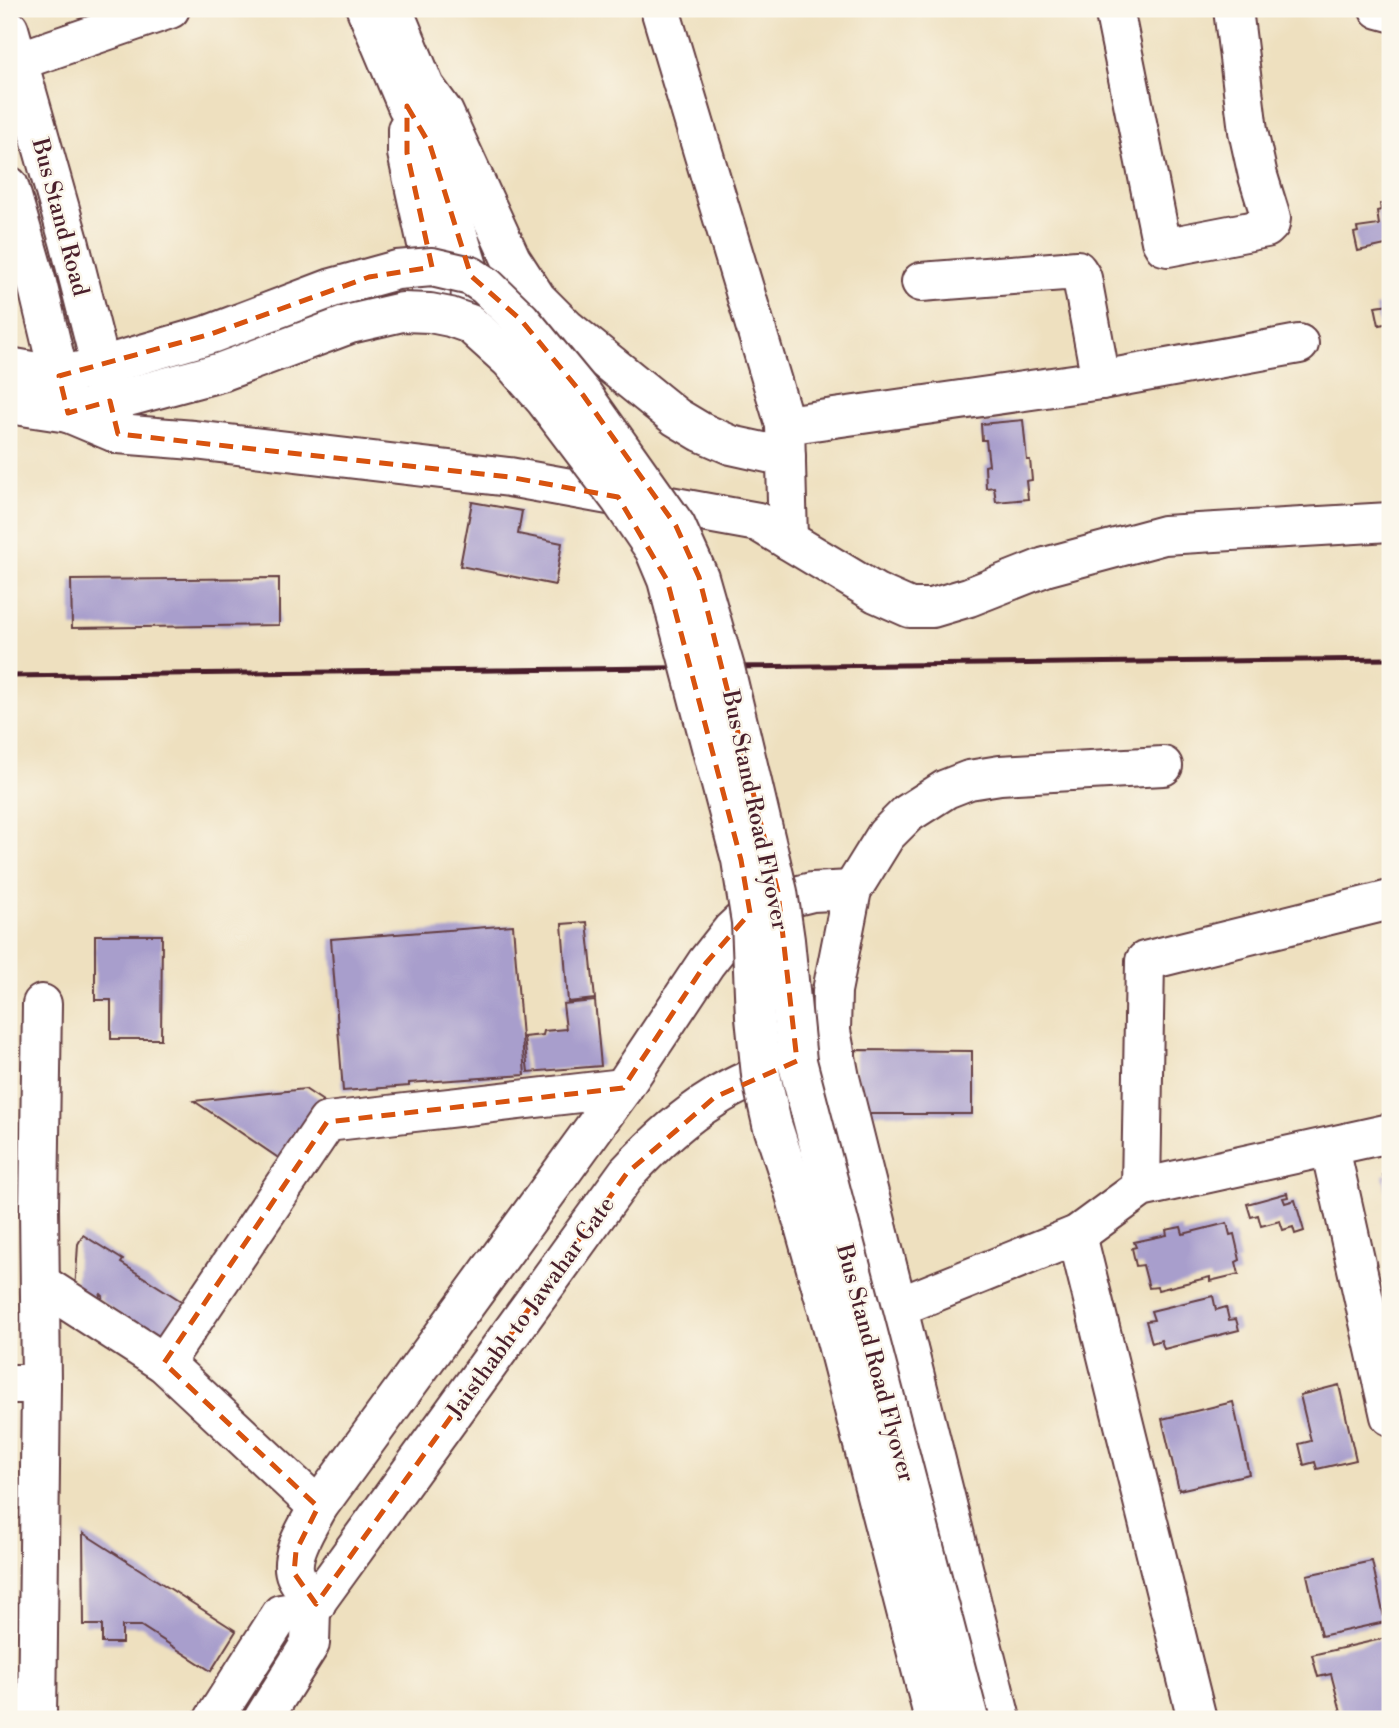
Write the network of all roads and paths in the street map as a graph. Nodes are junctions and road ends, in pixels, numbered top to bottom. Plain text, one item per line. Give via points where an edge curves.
1 (170, 9) edge
2 (366, 9) edge
3 (393, 9) edge
4 (660, 9) edge
5 (1114, 9) edge
6 (1233, 9) edge
7 (1379, 9) edge
8 (1390, 12) edge
9 (13, 45) edge
10 (407, 106) junction
11 (9, 186) edge
12 (432, 267) junction
13 (471, 276) junction
14 (921, 282) dead end
15 (430, 313) junction
16 (470, 324) junction
17 (1299, 344) dead end
18 (9, 367) edge
19 (59, 376) junction
20 (1101, 380) junction
21 (110, 400) junction
22 (9, 404) edge
23 (68, 413) junction
24 (785, 441) junction
25 (1390, 522) edge
26 (788, 540) junction
27 (1163, 766) dead end
28 (852, 890) junction
29 (1390, 900) edge
30 (42, 1004) dead end
31 (797, 1061) junction
32 (761, 1075) junction
33 (623, 1088) junction
34 (1390, 1133) edge
35 (1330, 1147) junction
36 (1141, 1188) junction
37 (24, 1207) edge
38 (1077, 1236) junction
39 (40, 1283) junction
40 (898, 1307) junction
41 (164, 1363) junction
42 (25, 1384) edge
43 (1390, 1416) edge
44 (318, 1507) junction
45 (23, 1549) edge
46 (314, 1607) junction
47 (37, 1719) edge
48 (214, 1719) edge
49 (263, 1719) edge
50 (934, 1719) edge
51 (970, 1719) edge
52 (1001, 1719) edge
53 (1197, 1719) edge

1 - 9 street
2 - 10 street
3 - 24 street via 425,87 444,113 511,259 537,299 566,328 701,432 731,445
4 - 24 street
5 - 6 street via 1161,241 1168,247 1270,224 1248,131
7 - 8 street
9 - 21 street, Bus Stand Road
10 - 12 street via 407,153
10 - 13 street via 430,145
11 - 19 street, Bus Stand Road
12 - 13 street, Bus Stand Road Flyover, bridge
12 - 15 street
12 - 21 street, Bus Stand Road Flyover, bridge via 397,270 345,284 211,334
13 - 16 street
13 - 31 street, Bus Stand Road Flyover, bridge via 521,320 583,395 676,526 699,577 778,892
14 - 20 street via 1077,270
15 - 16 street, Bus Stand Road Flyover, bridge
15 - 21 street, Bus Stand Road Flyover, bridge via 402,312 350,324 221,372
16 - 32 street, Bus Stand Road Flyover, bridge via 545,400 627,509 654,549 667,580 741,860 751,922
17 - 20 street
18 - 19 street
19 - 21 street
19 - 23 street, Bus Stand Road
20 - 24 street
21 - 23 street
21 - 26 street via 194,440 509,477 758,522
22 - 23 street
24 - 26 street
25 - 26 street via 1164,535 1045,567 932,608 910,608 876,593
27 - 28 street via 1000,775 946,789 907,814 886,835
28 - 33 street via 799,895 748,915 706,963
28 - 40 street via 832,991 831,1031
29 - 36 street via 1145,961
30 - 37 street
31 - 32 street, Jaisthabh to Jawahar Gate
31 - 51 street, Bus Stand Road Flyover, bridge
32 - 46 street, Jaisthabh to Jawahar Gate via 684,1118 627,1173
32 - 50 street, Bus Stand Road Flyover, bridge via 831,1321
33 - 41 street via 327,1122
33 - 44 street
34 - 35 street
35 - 36 street
35 - 43 street
36 - 38 street
37 - 39 street
38 - 40 street
38 - 53 street
39 - 41 street
39 - 42 street
40 - 52 street
41 - 44 street
42 - 45 street
44 - 46 street via 292,1563
45 - 47 street
46 - 48 street via 281,1614
46 - 49 street via 310,1644

